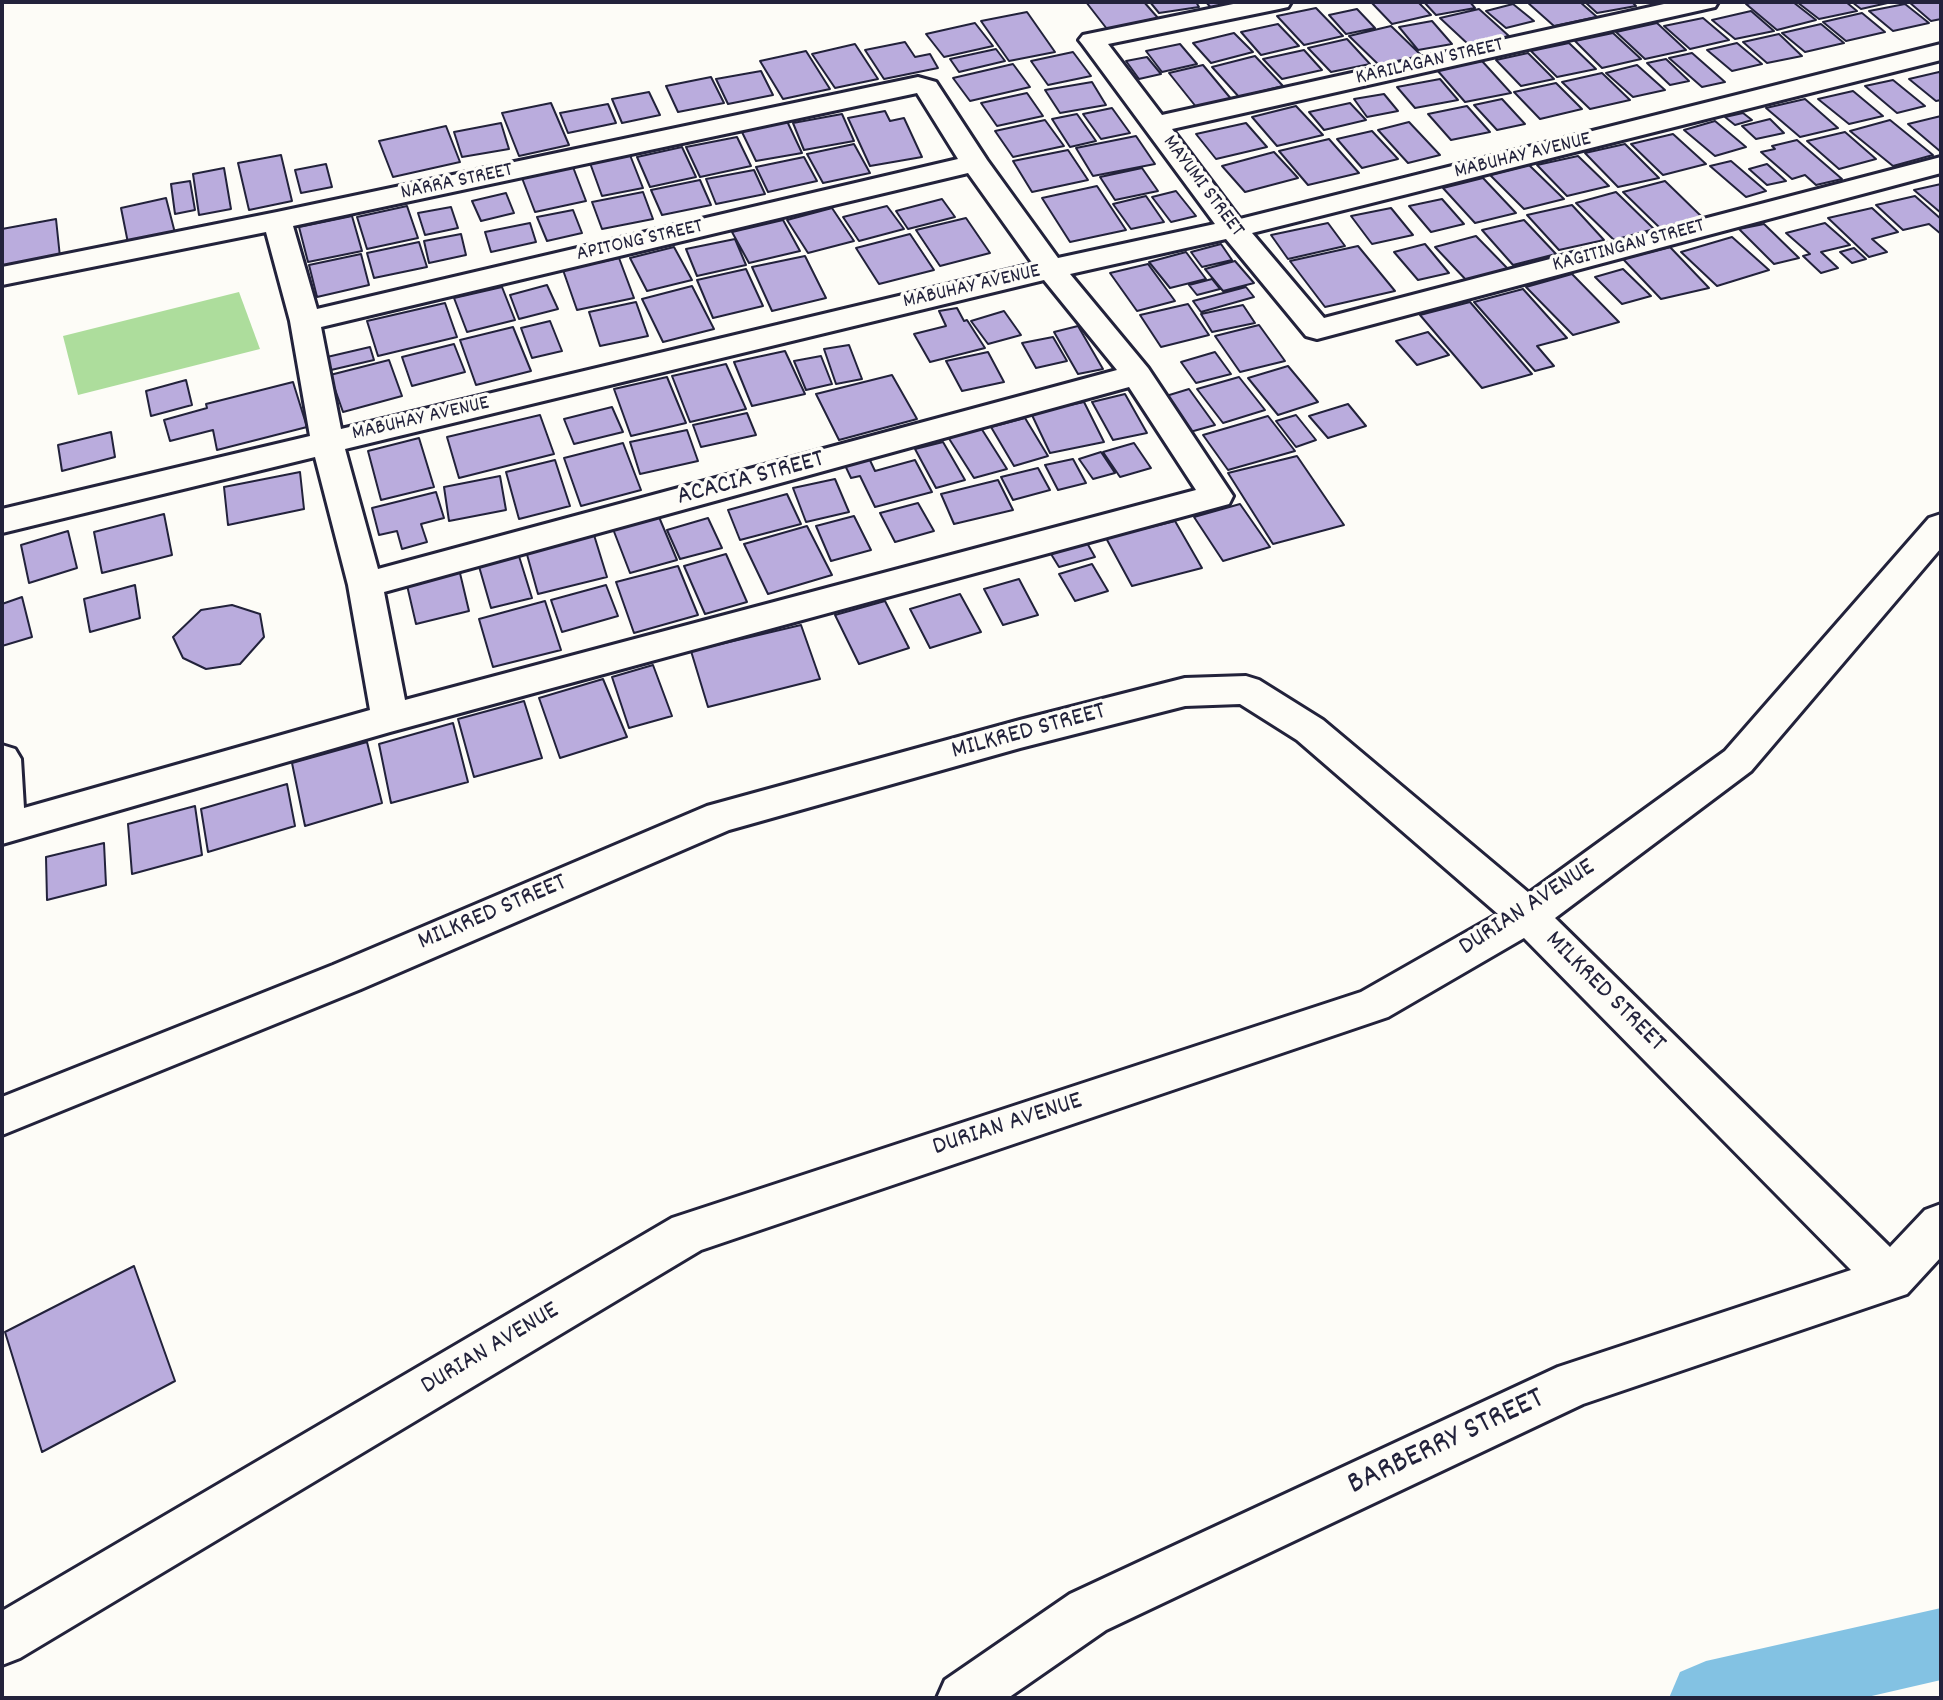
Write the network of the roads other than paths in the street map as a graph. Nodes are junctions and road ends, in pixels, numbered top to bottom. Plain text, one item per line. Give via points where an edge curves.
1 (1279, 2) edge
2 (1706, 2) edge
3 (1941, 52) edge
4 (1155, 125) junction
5 (975, 163) junction
6 (1941, 165) edge
7 (277, 221) junction
8 (1233, 229) junction
9 (1051, 269) junction
10 (2, 276) edge
11 (305, 321) junction
12 (1317, 329) joint
13 (1138, 375) junction
14 (327, 442) junction
15 (2, 521) edge
16 (1941, 526) edge
17 (365, 585) junction
18 (390, 718) junction
19 (2, 759) edge
20 (4, 829) edge
21 (1528, 916) junction
22 (2, 1116) edge
23 (1941, 1225) edge
24 (1891, 1279) junction
25 (2, 1640) edge
26 (963, 1698) edge

1 - 4 street, MAYUMI STREET via 1093,40
2 - 4 street, KARILAGAN STREET
3 - 8 street, MABUHAY AVENUE
4 - 8 street, MAYUMI STREET
5 - 7 street, NARRA STREET via 927,88 911,86
5 - 9 street
5 - 11 street, APITONG STREET
6 - 12 street, KAGITINGAN STREET
7 - 10 street, NARRA STREET
7 - 11 street
8 - 9 street, MABUHAY AVENUE
8 - 12 street, MAYUMI STREET
9 - 13 street
9 - 14 street, MABUHAY AVENUE
11 - 14 street
13 - 17 street, ACACIA STREET
13 - 18 street via 1217,496
14 - 15 street, MABUHAY AVENUE
14 - 17 street
16 - 21 street, DURIAN AVENUE via 1738,761
17 - 18 street
18 - 20 street
19 - 20 street
21 - 22 street, MILKRED STREET via 1310,730 1246,690 1185,692 720,817 346,978
21 - 24 street, MILKRED STREET
21 - 25 street, DURIAN AVENUE via 1374,1005 688,1233
23 - 24 street, BARBERRY STREET
24 - 26 street, BARBERRY STREET via 1575,1384 1088,1612

